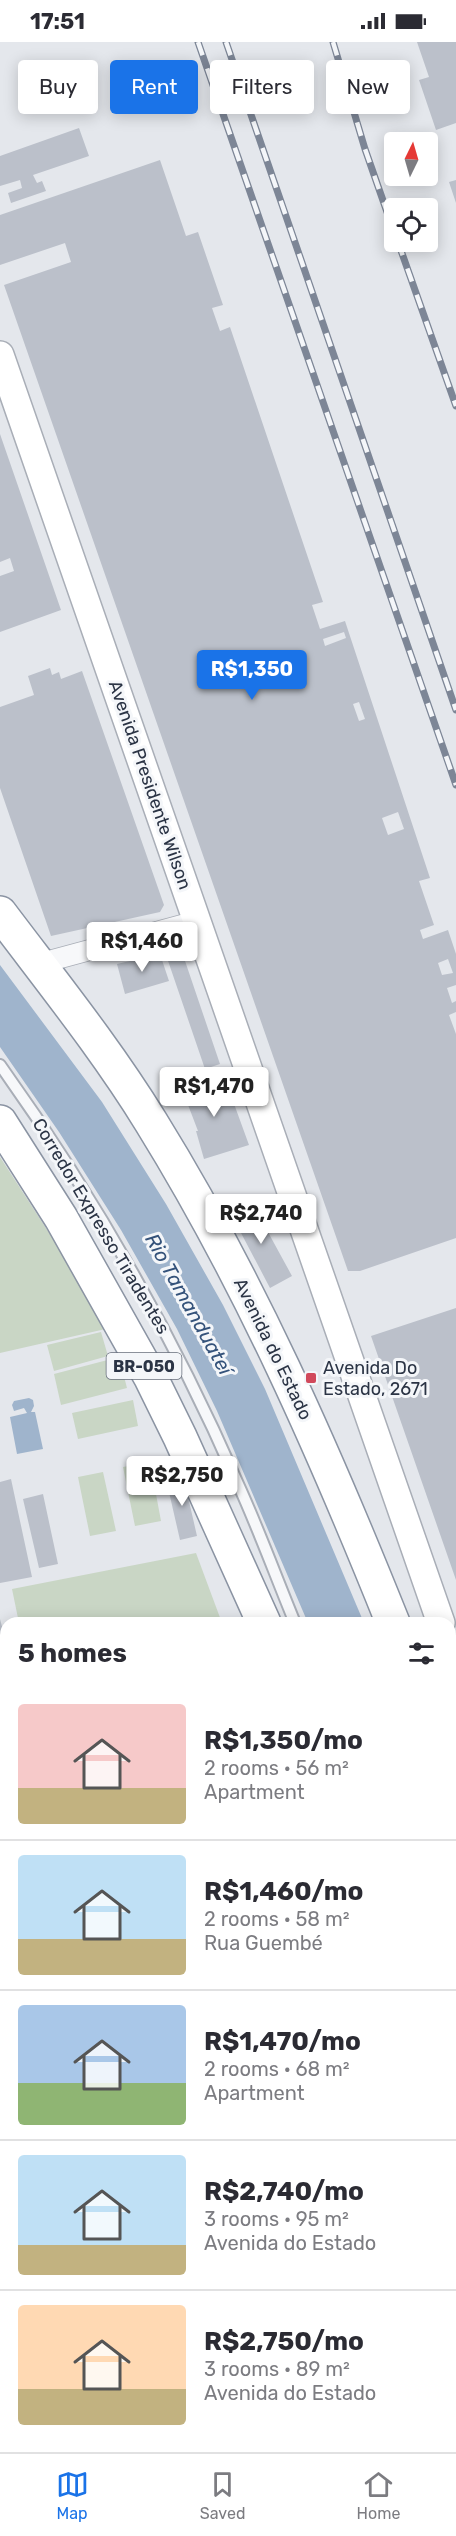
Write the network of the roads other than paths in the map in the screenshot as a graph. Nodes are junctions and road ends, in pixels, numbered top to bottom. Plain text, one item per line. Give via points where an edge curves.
1 (0, 355) edge
2 (0, 913) edge
3 (197, 921) junction
4 (38, 964) junction
5 (0, 1065) edge
6 (0, 1122) edge
7 (261, 1617) edge
8 (293, 1617) edge
9 (391, 1617) edge
10 (439, 1617) edge

1 - 3 main road, Avenida Presidente Wilson
2 - 4 highway, Avenida do Estado
3 - 4 street
3 - 10 main road, Avenida Presidente Wilson
4 - 9 highway, Avenida do Estado via 151,1121 200,1206 276,1350 337,1484
5 - 8 lane, Corredor Expresso Tiradentes via 52,1140 114,1242 183,1367 239,1484
6 - 7 highway, BR-050 via 61,1218 151,1378

